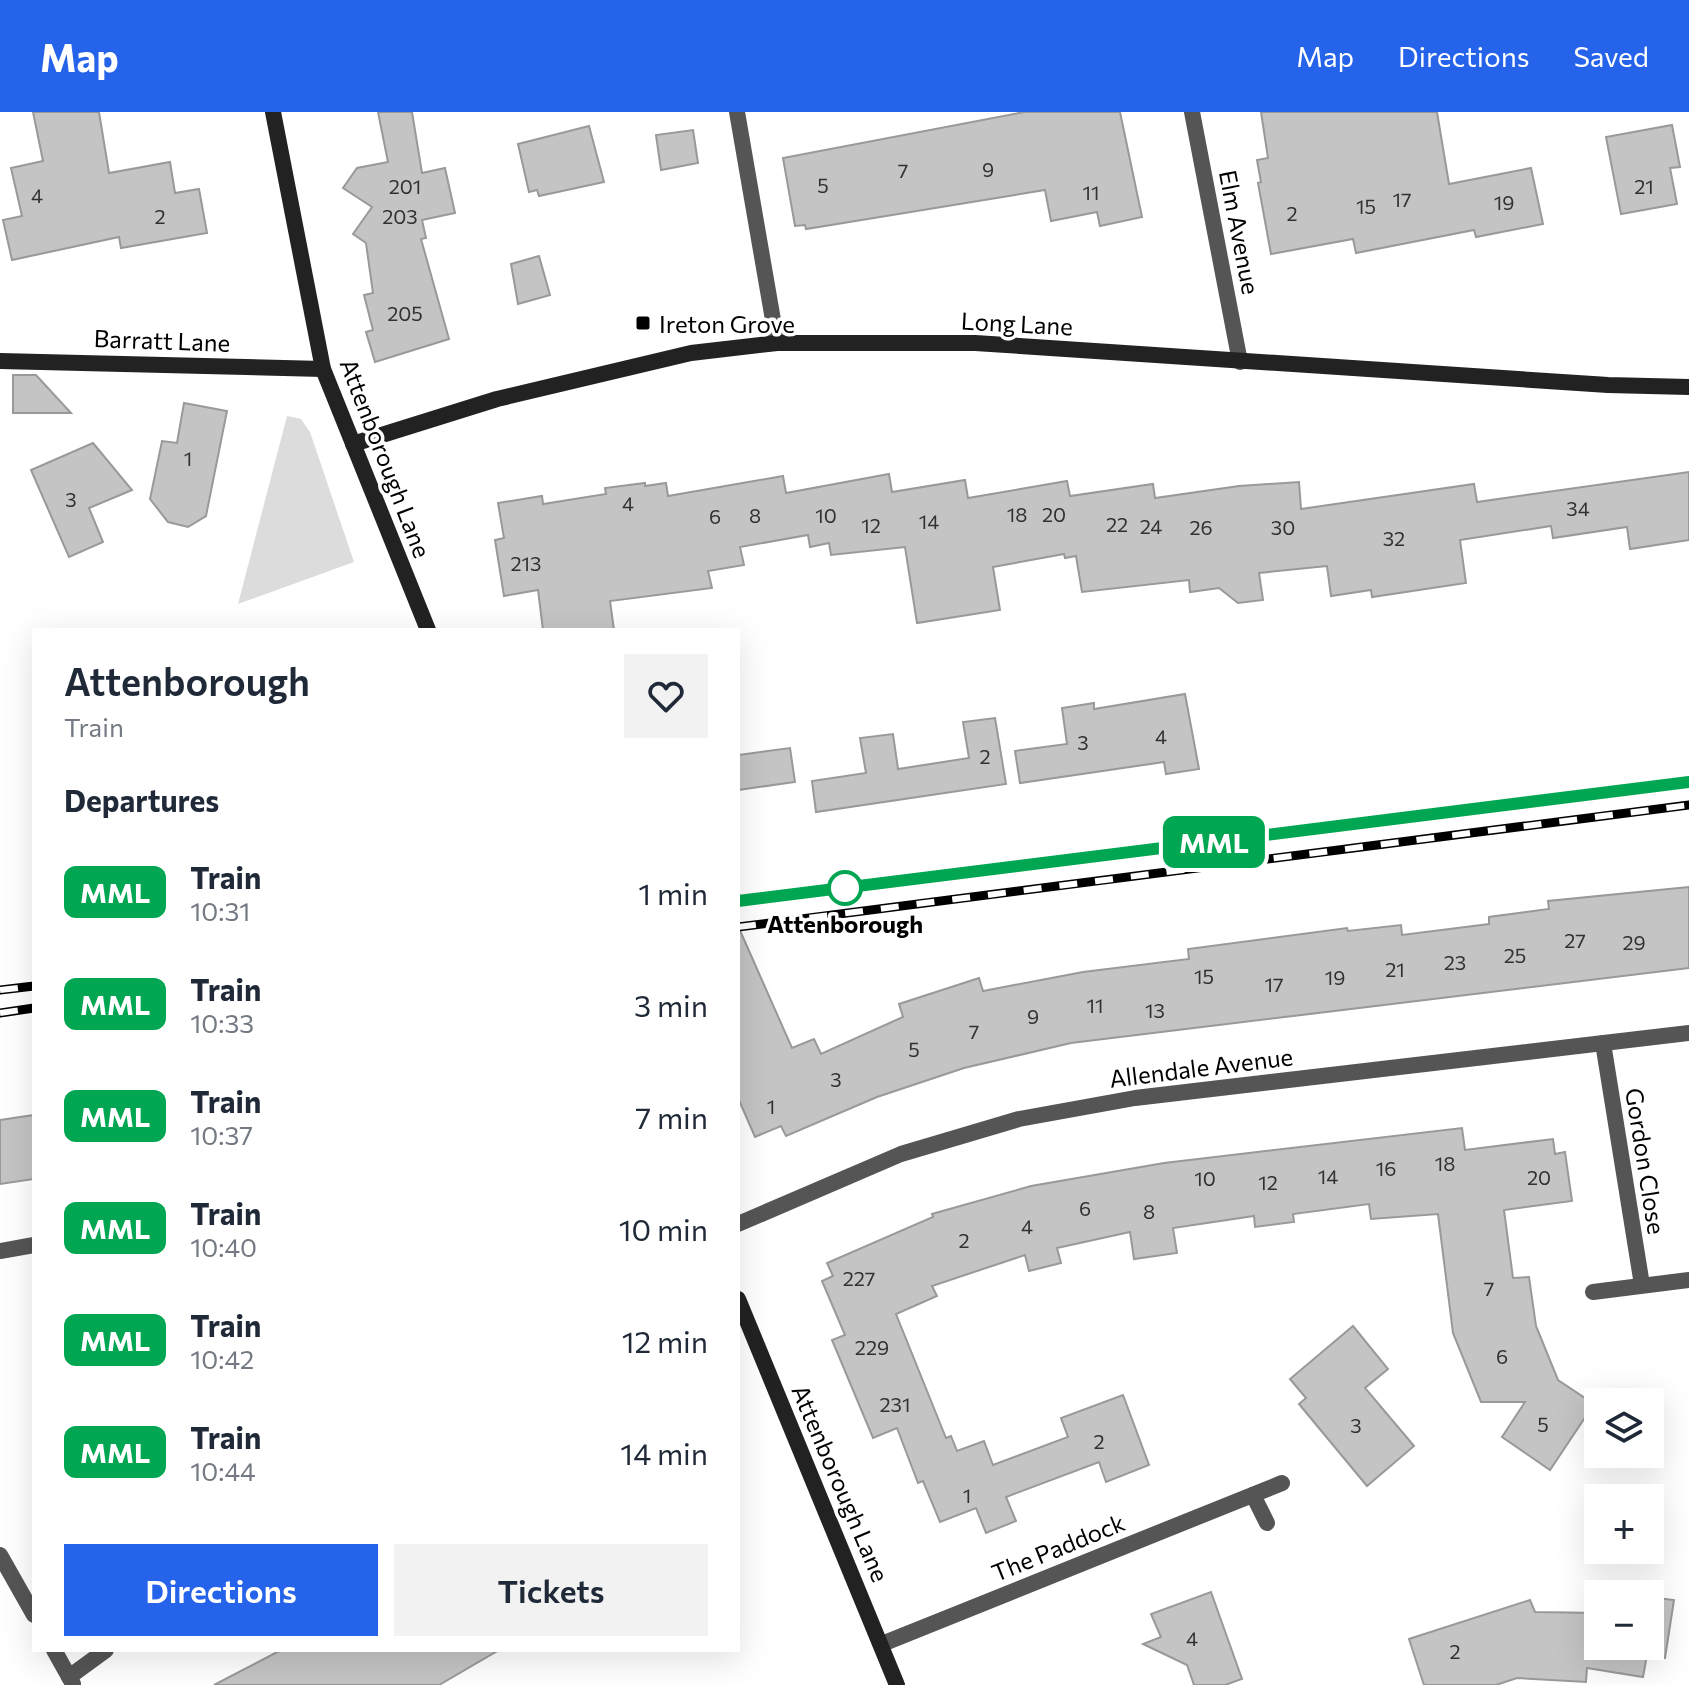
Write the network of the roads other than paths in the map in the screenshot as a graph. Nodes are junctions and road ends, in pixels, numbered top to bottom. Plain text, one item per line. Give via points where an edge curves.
1 (273, 112) edge
2 (737, 112) edge
3 (1192, 112) edge
4 (777, 343) junction
5 (0, 361) edge
6 (1240, 362) junction
7 (323, 369) junction
8 (1689, 387) edge
9 (353, 444) junction
10 (427, 628) edge
11 (1689, 1033) edge
12 (1603, 1043) junction
13 (740, 1223) edge
14 (32, 1245) edge
15 (0, 1251) edge
16 (1689, 1280) edge
17 (1642, 1285) junction
18 (1593, 1292) dead end
19 (740, 1304) edge
20 (1282, 1483) dead end
21 (1253, 1495) junction
22 (1267, 1523) dead end
23 (0, 1555) edge
24 (32, 1611) edge
25 (882, 1644) junction
26 (55, 1652) edge
27 (104, 1652) edge
28 (71, 1681) edge
29 (897, 1685) edge

1 - 7 street, Attenborough Lane
2 - 4 street
3 - 6 street, Elm Avenue
4 - 6 street, Long Lane via 975,343
4 - 9 street, Long Lane via 691,353 497,399
5 - 7 street, Barratt Lane
6 - 8 street, Long Lane
7 - 9 street, Attenborough Lane
9 - 10 street, Attenborough Lane
11 - 12 street, Allendale Avenue
12 - 13 street, Allendale Avenue via 1135,1098 1019,1119 901,1154
12 - 17 street, Gordon Close
14 - 15 street
16 - 17 street
17 - 18 street
19 - 25 street, Attenborough Lane
20 - 21 street, The Paddock
21 - 22 street
21 - 25 street, The Paddock
23 - 24 street
25 - 29 street, Attenborough Lane
26 - 28 street
27 - 28 street

